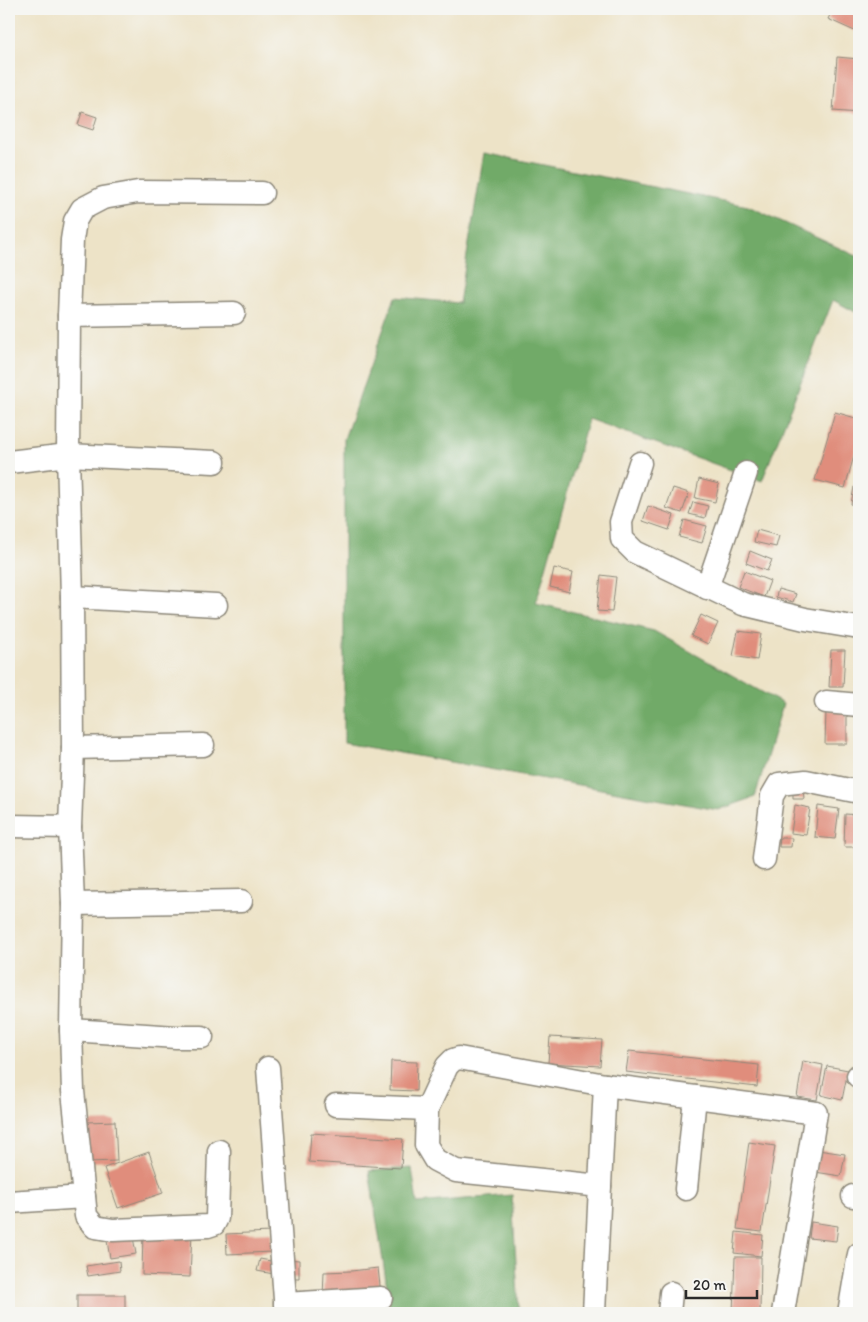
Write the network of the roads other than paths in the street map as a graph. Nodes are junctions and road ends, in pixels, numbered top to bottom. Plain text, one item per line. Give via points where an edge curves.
1 (262, 193) dead end
2 (234, 313) dead end
3 (69, 316) junction
4 (68, 455) junction
5 (9, 462) edge
6 (214, 462) dead end
7 (640, 463) dead end
8 (746, 473) dead end
9 (707, 588) junction
10 (72, 597) junction
11 (216, 605) dead end
12 (859, 628) edge
13 (826, 702) dead end
14 (859, 705) edge
15 (203, 745) dead end
16 (73, 748) junction
17 (859, 792) edge
18 (9, 826) edge
19 (70, 827) junction
20 (764, 859) dead end
21 (241, 901) dead end
22 (73, 904) junction
23 (71, 1030) junction
24 (202, 1037) dead end
25 (268, 1068) dead end
26 (605, 1085) junction
27 (695, 1097) junction
28 (336, 1105) dead end
29 (427, 1109) junction
30 (218, 1151) dead end
31 (600, 1186) junction
32 (686, 1189) dead end
33 (84, 1197) junction
34 (9, 1202) edge
35 (859, 1254) edge
36 (381, 1298) dead end
37 (286, 1308) edge
38 (594, 1313) edge
39 (782, 1313) edge
40 (849, 1313) edge

1 - 3 street via 138,192 103,198 82,209 75,221 72,240
2 - 3 street
3 - 4 street
4 - 5 street
4 - 6 street
4 - 10 street
7 - 9 street via 622,522 622,539 635,552
8 - 9 street
9 - 12 street via 742,604
10 - 11 street
10 - 16 street
13 - 14 street
15 - 16 street
16 - 19 street
17 - 20 street via 806,782 780,784 772,796
18 - 19 street
19 - 22 street
21 - 22 street
22 - 23 street
23 - 24 street
23 - 33 street via 73,1091
25 - 37 street
26 - 27 street
26 - 29 street via 459,1058 447,1066
26 - 31 street
27 - 32 street
27 - 39 street via 816,1113
28 - 29 street
29 - 31 street via 426,1145 435,1160 456,1171
30 - 33 street via 217,1218 214,1224 113,1230 95,1227 86,1216
31 - 38 street
33 - 34 street
35 - 40 street
36 - 37 street

